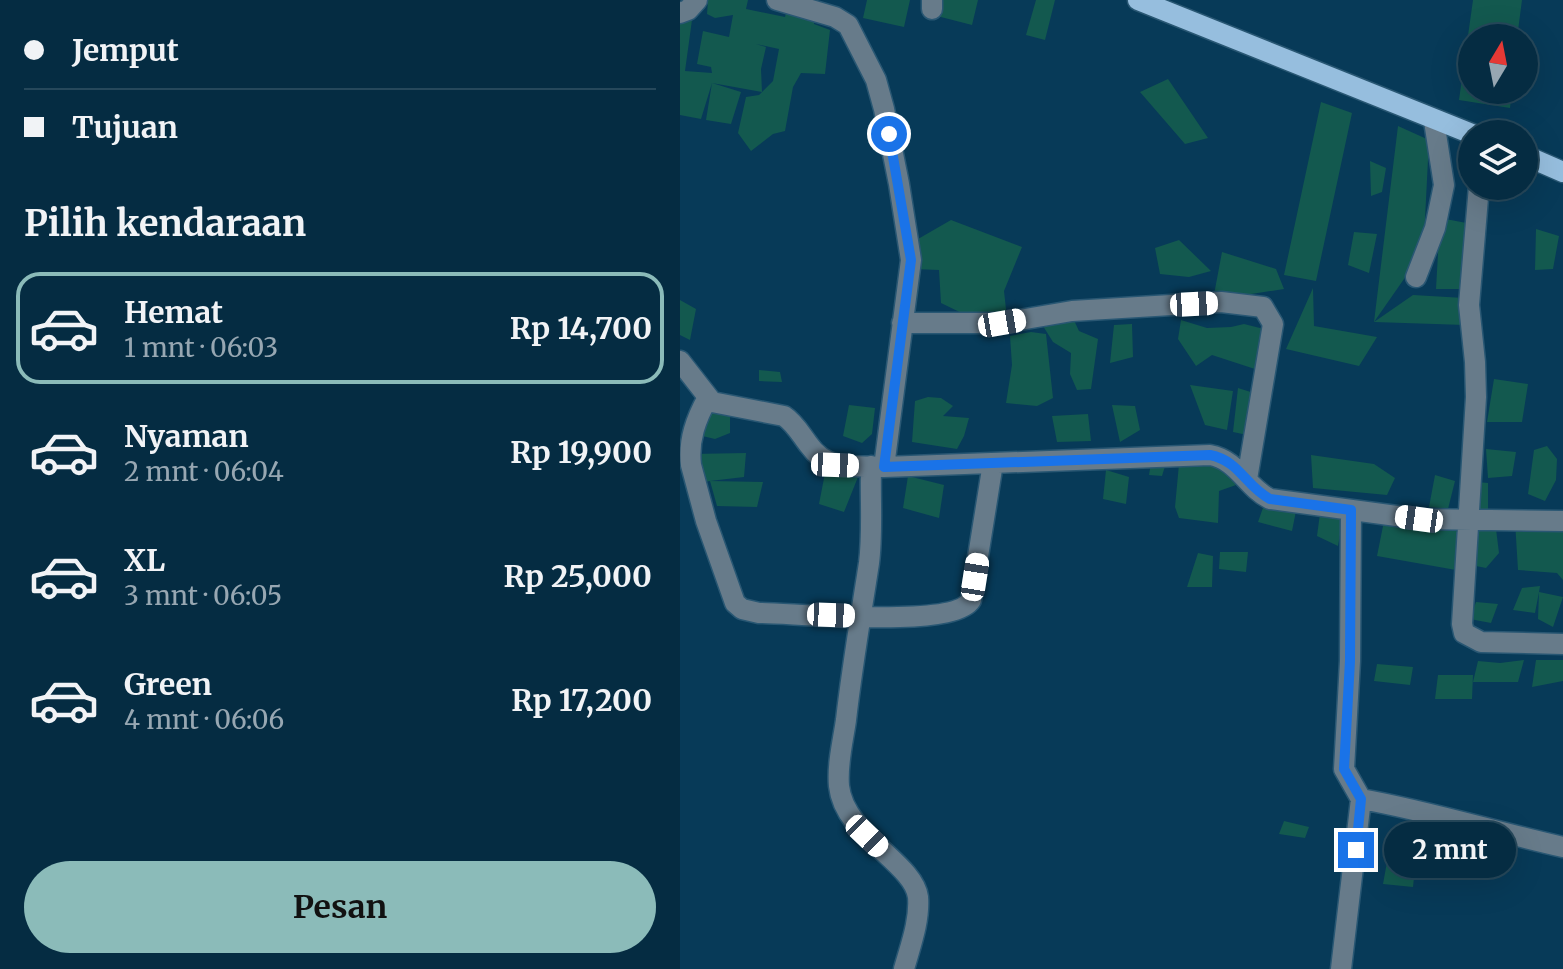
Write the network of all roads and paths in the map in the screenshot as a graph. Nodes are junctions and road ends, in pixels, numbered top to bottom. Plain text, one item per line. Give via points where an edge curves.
1 (697, 0) edge
2 (777, 0) edge
3 (1138, 0) edge
4 (680, 13) edge
5 (1434, 121) junction
6 (1458, 129) edge
7 (1538, 161) edge
8 (1563, 172) edge
9 (1478, 200) edge
10 (1416, 277) dead end
11 (902, 323) junction
12 (680, 361) edge
13 (708, 397) junction
14 (993, 463) junction
15 (878, 466) junction
16 (1247, 479) junction
17 (1351, 510) junction
18 (1468, 521) junction
19 (1563, 521) edge
20 (859, 616) junction
21 (1563, 644) edge
22 (1361, 799) junction
23 (1563, 847) edge
24 (904, 969) edge
25 (1341, 969) edge

1 - 4 street
2 - 11 street via 843,20 876,80 911,260
3 - 5 main road
5 - 6 main road
5 - 10 street via 1444,185
7 - 8 main road
9 - 18 street via 1469,305 1476,397
11 - 15 street
11 - 16 street via 1002,323 1072,311 1208,303 1263,307 1273,324
12 - 13 street
13 - 15 street via 784,416 825,462
13 - 20 street via 689,451 706,521 735,603 759,613
14 - 15 street
14 - 16 street via 1210,455 1232,462
14 - 20 street via 968,606 942,615
15 - 20 street
16 - 17 street via 1270,499
17 - 18 street
17 - 22 street via 1344,769
18 - 19 street
18 - 21 street via 1464,633 1481,642
20 - 24 street via 839,786 855,824 918,894
22 - 23 street
22 - 25 street

